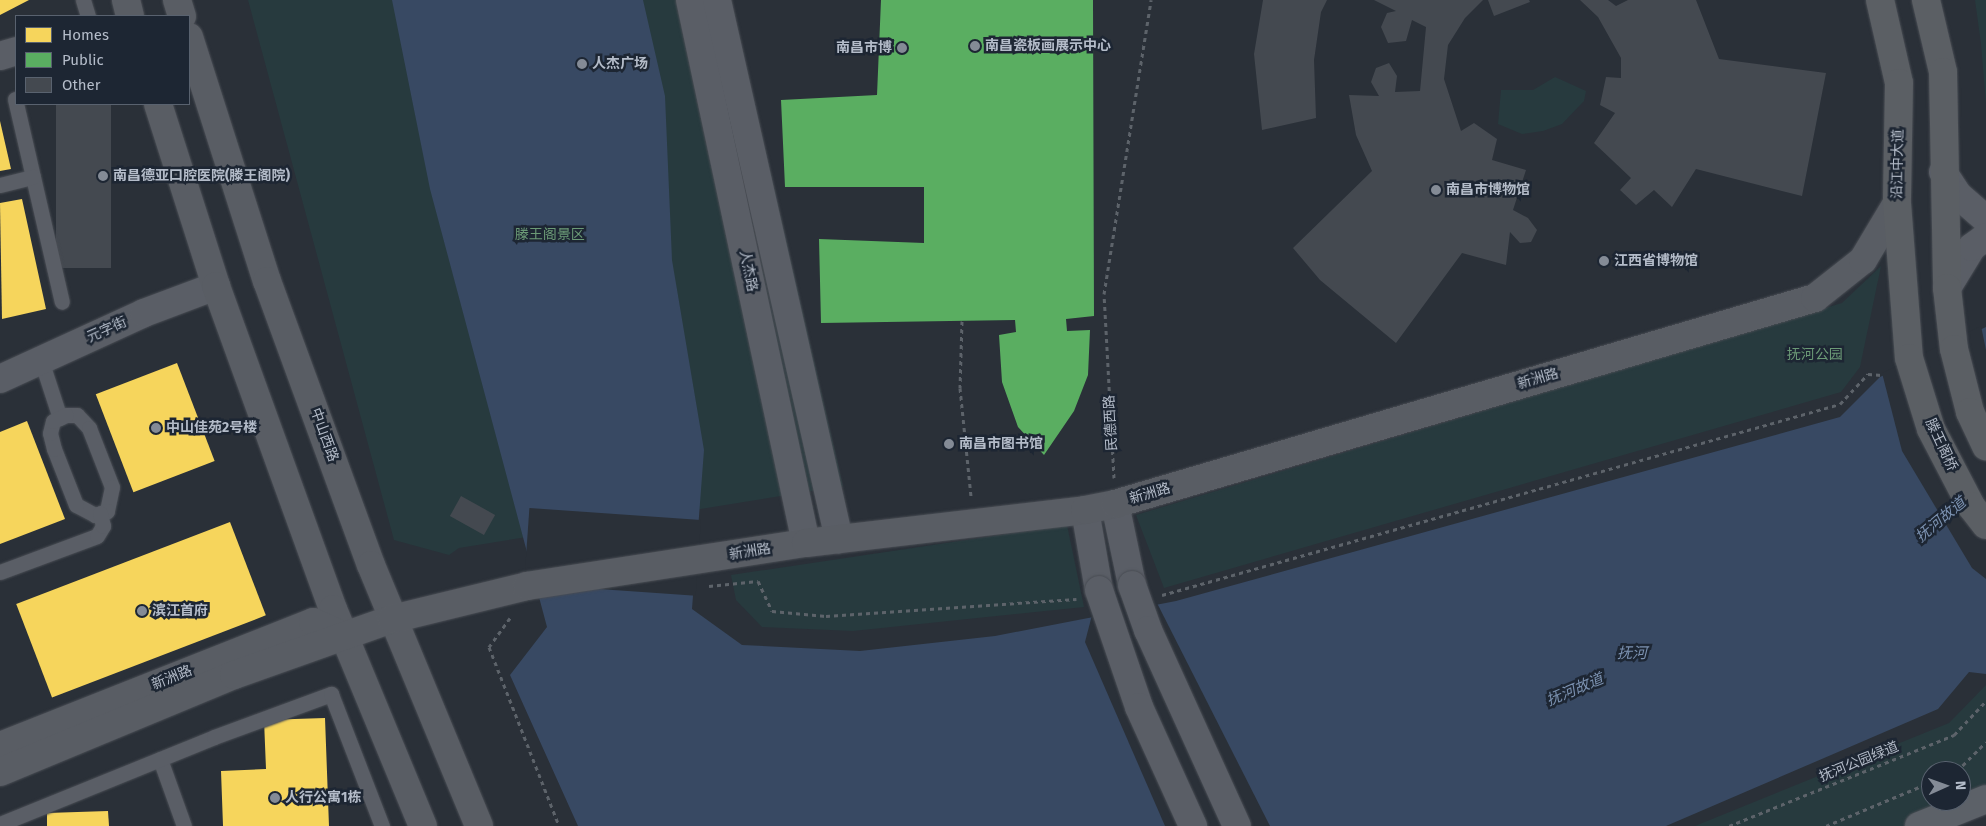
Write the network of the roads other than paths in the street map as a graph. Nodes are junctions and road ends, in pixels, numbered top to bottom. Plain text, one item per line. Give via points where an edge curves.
1 (83, 0) edge
2 (177, 0) edge
3 (690, 0) edge
4 (717, 0) edge
5 (1880, 0) edge
6 (1926, 0) edge
7 (88, 15) edge
8 (182, 15) edge
9 (190, 40) edge
10 (15, 51) edge
11 (0, 56) edge
12 (14, 99) dead end
13 (15, 103) edge
14 (15, 105) edge
15 (158, 105) edge
16 (1943, 172) junction
17 (33, 177) junction
18 (0, 185) edge
19 (1897, 203) junction
20 (1986, 219) edge
21 (1986, 237) edge
22 (216, 286) junction
23 (1947, 288) junction
24 (62, 302) dead end
25 (1906, 330) joint
26 (41, 360) junction
27 (0, 379) edge
28 (60, 418) junction
29 (1986, 447) edge
30 (1115, 504) junction
31 (1084, 510) junction
32 (100, 513) junction
33 (1986, 525) edge
34 (839, 539) junction
35 (806, 543) junction
36 (0, 572) edge
37 (392, 619) junction
38 (344, 636) junction
39 (0, 746) edge
40 (160, 759) junction
41 (0, 772) edge
42 (1986, 798) edge
43 (0, 824) edge
44 (184, 826) edge
45 (382, 826) edge
46 (423, 826) edge
47 (479, 826) edge
48 (1193, 826) edge
49 (1237, 826) edge
50 (1919, 826) edge

1 - 7 lane
2 - 8 main road
3 - 35 street, 人杰路
4 - 34 street
5 - 19 highway, 沿江中大道 via 1899,83
6 - 16 highway via 1944,72
9 - 37 main road, 中山西路 via 267,281
10 - 11 street
12 - 13 lane
14 - 17 lane
15 - 22 main road
16 - 20 street via 1958,195
16 - 23 highway
17 - 18 lane
17 - 24 lane
19 - 25 highway, 沿江中大道
19 - 30 main road, 新洲路 via 1863,260 1815,298
21 - 23 street via 1972,247
22 - 26 street, 元字街 via 144,313
22 - 38 main road
23 - 29 highway via 1956,358 1970,412
25 - 33 highway, 滕王阁桥 via 1909,358 1931,429 1971,506
26 - 27 street, 元字街
26 - 28 lane
28 - 32 lane via 53,421 50,433 76,505 95,515
28 - 32 lane via 77,415 90,428 112,487 107,511
30 - 31 main road, 新洲路
30 - 49 street, bridge via 1132,585 1148,630
31 - 34 main road, 新洲路
31 - 48 street, bridge via 1099,590 1138,707
32 - 36 lane via 103,526 96,536
34 - 35 main road, 新洲路
35 - 37 main road, 新洲路 via 527,586
37 - 38 main road, 新洲路
37 - 47 main road, 中山西路
38 - 39 main road, 新洲路 via 313,622
38 - 41 main road, 新洲路 via 234,675
38 - 46 main road
40 - 43 lane
40 - 44 lane
40 - 45 lane via 331,694
42 - 50 main road

